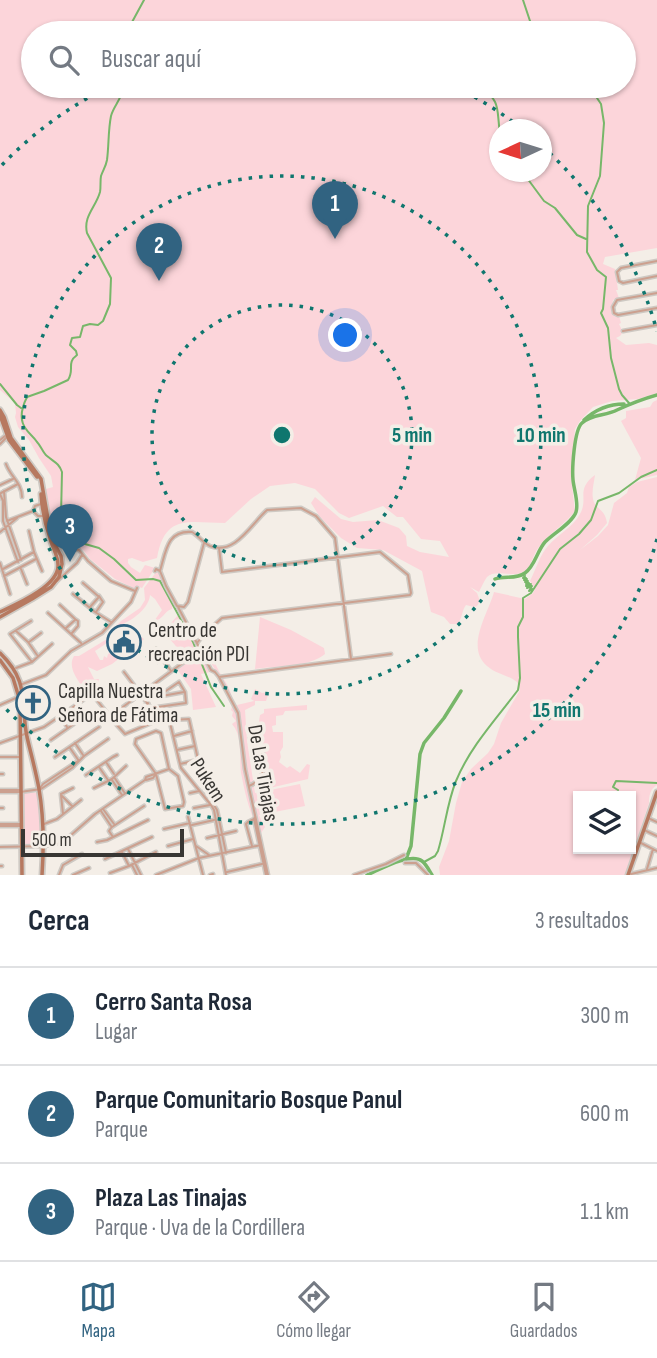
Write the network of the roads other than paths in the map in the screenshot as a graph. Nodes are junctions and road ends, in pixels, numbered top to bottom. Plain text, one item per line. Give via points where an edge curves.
1 (657, 261) edge
2 (657, 276) edge
3 (657, 293) edge
4 (657, 308) edge
5 (657, 325) edge
6 (624, 331) dead end
7 (629, 331) junction
8 (630, 337) dead end
9 (0, 413) edge
10 (8, 435) junction
11 (0, 442) edge
12 (6, 464) dead end
13 (14, 478) junction
14 (18, 484) junction
15 (0, 485) edge
16 (4, 491) junction
17 (0, 494) edge
18 (22, 497) dead end
19 (42, 504) junction
20 (33, 511) junction
21 (44, 516) junction
22 (18, 518) junction
23 (6, 522) junction
24 (8, 526) junction
25 (0, 528) edge
26 (29, 531) dead end
27 (0, 532) edge
28 (204, 542) junction
29 (54, 545) junction
30 (219, 548) junction
31 (34, 552) junction
32 (83, 554) junction
33 (338, 557) junction
34 (37, 559) junction
35 (19, 561) junction
36 (0, 564) edge
37 (21, 568) junction
38 (3, 569) junction
39 (42, 571) dead end
40 (155, 571) dead end
41 (160, 571) junction
42 (61, 572) junction
43 (68, 572) junction
44 (4, 576) junction
45 (56, 582) junction
46 (83, 583) dead end
47 (27, 584) dead end
48 (10, 594) dead end
49 (73, 594) dead end
50 (99, 596) junction
51 (344, 603) junction
52 (60, 605) dead end
53 (178, 607) junction
54 (90, 608) junction
55 (95, 612) junction
56 (0, 614) edge
57 (48, 614) dead end
58 (75, 619) junction
59 (31, 621) dead end
60 (111, 622) junction
61 (65, 629) junction
62 (15, 630) junction
63 (41, 633) dead end
64 (71, 634) junction
65 (28, 642) junction
66 (197, 643) junction
67 (52, 644) dead end
68 (83, 644) junction
69 (156, 649) dead end
70 (198, 652) junction
71 (0, 653) edge
72 (391, 654) dead end
73 (38, 657) junction
74 (351, 659) junction
75 (0, 660) edge
76 (32, 662) junction
77 (14, 669) junction
78 (124, 671) dead end
79 (172, 671) junction
80 (219, 677) junction
81 (19, 685) junction
82 (33, 692) dead end
83 (185, 692) junction
84 (140, 694) junction
85 (22, 695) junction
86 (148, 703) junction
87 (0, 705) edge
88 (164, 706) junction
89 (152, 709) junction
90 (67, 712) junction
91 (89, 714) dead end
92 (61, 716) junction
93 (155, 717) junction
94 (73, 724) junction
95 (116, 724) dead end
96 (99, 727) dead end
97 (67, 728) junction
98 (192, 731) junction
99 (24, 735) junction
100 (173, 736) junction
101 (250, 738) dead end
102 (108, 739) dead end
103 (51, 740) dead end
104 (0, 743) edge
105 (75, 743) junction
106 (196, 746) junction
107 (69, 747) junction
108 (176, 750) junction
109 (117, 755) dead end
110 (84, 756) junction
111 (0, 757) edge
112 (22, 757) junction
113 (55, 757) dead end
114 (199, 760) junction
115 (79, 761) junction
116 (106, 762) junction
117 (179, 764) junction
118 (99, 766) junction
119 (126, 766) dead end
120 (169, 769) junction
121 (156, 774) junction
122 (86, 775) dead end
123 (112, 778) junction
124 (248, 786) junction
125 (73, 788) dead end
126 (94, 788) dead end
127 (39, 789) junction
128 (22, 790) junction
129 (0, 791) edge
130 (200, 791) junction
131 (657, 792) edge
132 (190, 793) dead end
133 (124, 794) junction
134 (61, 795) junction
135 (80, 800) dead end
136 (654, 802) edge
137 (211, 805) junction
138 (72, 806) junction
139 (144, 806) dead end
140 (657, 807) edge
141 (194, 808) dead end
142 (101, 809) junction
143 (63, 814) junction
144 (188, 817) dead end
145 (255, 817) junction
146 (647, 817) junction
147 (217, 819) junction
148 (148, 820) dead end
149 (657, 822) edge
150 (45, 824) junction
151 (190, 824) junction
152 (0, 825) edge
153 (22, 825) junction
154 (113, 826) junction
155 (164, 829) dead end
156 (643, 830) junction
157 (236, 831) dead end
158 (220, 836) junction
159 (657, 836) edge
160 (113, 837) junction
161 (152, 837) dead end
162 (207, 838) dead end
163 (193, 839) junction
164 (97, 842) dead end
165 (639, 842) junction
166 (261, 845) junction
167 (43, 846) junction
168 (168, 846) dead end
169 (195, 846) junction
170 (0, 847) edge
171 (22, 847) junction
172 (252, 847) junction
173 (127, 848) junction
174 (655, 850) edge
175 (121, 852) junction
176 (156, 852) dead end
177 (82, 853) dead end
178 (226, 853) junction
179 (221, 854) junction
180 (404, 855) dead end
181 (210, 856) junction
182 (199, 858) junction
183 (105, 859) dead end
184 (405, 863) dead end
185 (131, 864) junction
186 (263, 864) junction
187 (248, 867) junction
188 (89, 868) dead end
189 (657, 868) edge
190 (646, 870) junction
191 (110, 873) dead end
192 (61, 874) edge
193 (226, 874) edge
194 (22, 875) edge
195 (42, 875) edge
196 (73, 875) edge
197 (139, 875) edge
198 (156, 875) edge
199 (203, 875) edge
200 (249, 875) edge
201 (267, 875) edge
202 (354, 875) edge
203 (428, 875) edge
204 (628, 875) edge

1 - 2 street via 617,270 623,283
3 - 4 street via 615,301 613,309 617,315
5 - 7 street
6 - 7 street
7 - 8 street
9 - 10 street
10 - 11 street
10 - 19 street via 38,479
10 - 29 street via 41,479
12 - 13 street
13 - 14 street
13 - 15 street
14 - 16 street
14 - 18 street
16 - 17 street
16 - 23 street
17 - 23 street
19 - 20 street
19 - 21 street
20 - 21 street
20 - 22 street
21 - 29 street
22 - 23 street
22 - 24 street
23 - 24 street
23 - 25 street
24 - 27 street
24 - 35 street
26 - 31 street
28 - 30 street
28 - 41 street via 191,532 173,536
28 - 53 street via 188,602
29 - 32 street
29 - 42 street via 61,557
29 - 56 street via 57,574
30 - 33 street via 222,572
30 - 33 street via 236,542 266,510 298,507 317,517 334,536
31 - 34 street
31 - 35 street
32 - 43 street
32 - 60 street via 112,582 136,590 131,603
33 - 51 street
33 - 51 street via 381,553 407,574 412,592
34 - 37 street
34 - 39 street
35 - 38 street
36 - 38 street
37 - 44 street
37 - 47 street
38 - 44 street
40 - 41 street
41 - 53 street, De Las Tinajas
42 - 43 street
42 - 45 street
43 - 45 street
44 - 48 street
45 - 56 street
46 - 50 street
49 - 54 street
50 - 54 street
50 - 55 street via 103,602
51 - 66 street via 222,618
51 - 74 street
52 - 58 street
53 - 66 street, De Las Tinajas
54 - 55 street
55 - 60 street
57 - 61 street
58 - 61 street
58 - 64 street via 79,623
59 - 62 street
60 - 68 street
61 - 64 street
62 - 65 street
62 - 76 street via 11,636
63 - 65 street
64 - 68 street
65 - 73 street
66 - 70 street, De Las Tinajas
67 - 73 street
68 - 81 street via 48,673
69 - 79 street
70 - 79 street
70 - 80 street, De Las Tinajas
71 - 77 street
72 - 74 street
73 - 76 street
74 - 80 street
75 - 81 street
76 - 77 street
77 - 81 street
78 - 84 street
79 - 84 street
80 - 124 street, De Las Tinajas via 238,713
81 - 85 street
82 - 85 street
83 - 83 street via 161,696 160,695 177,681
83 - 88 street via 186,703
84 - 86 street
84 - 90 street via 111,715 93,694
85 - 87 street
85 - 99 street
86 - 89 street
86 - 89 street via 131,718
88 - 89 street
88 - 93 street
89 - 93 street
90 - 92 street
90 - 94 street
91 - 94 street
92 - 97 street
92 - 99 street
93 - 95 street via 153,723 125,734
94 - 97 street
96 - 105 street
97 - 103 street
98 - 100 street
98 - 100 street, Pukem via 189,719 170,721
98 - 106 street
99 - 104 street
99 - 112 street
99 - 127 street
100 - 108 street, Pukem
101 - 124 street via 258,742 264,761 260,779
102 - 110 street
105 - 107 street
105 - 110 street
106 - 108 street
106 - 114 street
107 - 113 street
107 - 115 street
108 - 117 street, Pukem
109 - 116 street
110 - 115 street
111 - 112 street
112 - 128 street
114 - 117 street
114 - 147 street
115 - 127 street
116 - 118 street
116 - 123 street
117 - 130 street, Pukem
118 - 122 street
118 - 123 street
119 - 123 street
120 - 121 street
120 - 121 street via 178,776 183,806 165,809
120 - 121 street via 160,732 136,739 137,748
121 - 133 street
123 - 126 street
123 - 133 street
124 - 145 street, De Las Tinajas
125 - 134 street
127 - 128 street
127 - 150 street
128 - 129 street
128 - 153 street
130 - 132 street
130 - 137 street, Pukem
131 - 136 street
133 - 142 street
134 - 138 street
134 - 143 street
135 - 138 street
136 - 140 street
136 - 146 street
137 - 141 street
137 - 147 street, Pukem
138 - 143 street
139 - 154 street
142 - 154 street
142 - 167 street via 67,838
143 - 150 street
144 - 151 street
145 - 166 street, De Las Tinajas
145 - 172 street via 246,824
146 - 149 street
146 - 156 street
147 - 151 street
147 - 158 street
148 - 160 street
150 - 167 street
151 - 155 street
151 - 163 street
152 - 153 street
153 - 171 street
154 - 160 street via 109,830
156 - 159 street
156 - 165 street
157 - 158 street
158 - 162 street
158 - 178 street
158 - 179 street, Pukem
160 - 164 street
161 - 173 street
163 - 168 street
163 - 169 street
165 - 174 street
165 - 204 street
166 - 172 street
166 - 186 street
166 - 201 street, De Las Tinajas
167 - 171 street
167 - 195 street
169 - 181 street
169 - 182 street
170 - 171 street
171 - 194 street
172 - 178 street
173 - 175 street
173 - 185 street
174 - 190 street
175 - 183 street
175 - 185 street
176 - 185 street
177 - 192 street via 63,865
178 - 179 street
179 - 181 street
179 - 193 street, Pukem
180 - 202 street
181 - 182 street
182 - 198 street
182 - 199 street
184 - 203 street via 416,863
185 - 191 street
185 - 197 street
186 - 187 street
186 - 201 street
187 - 193 street
187 - 200 street
188 - 196 street
189 - 190 street
190 - 204 street

